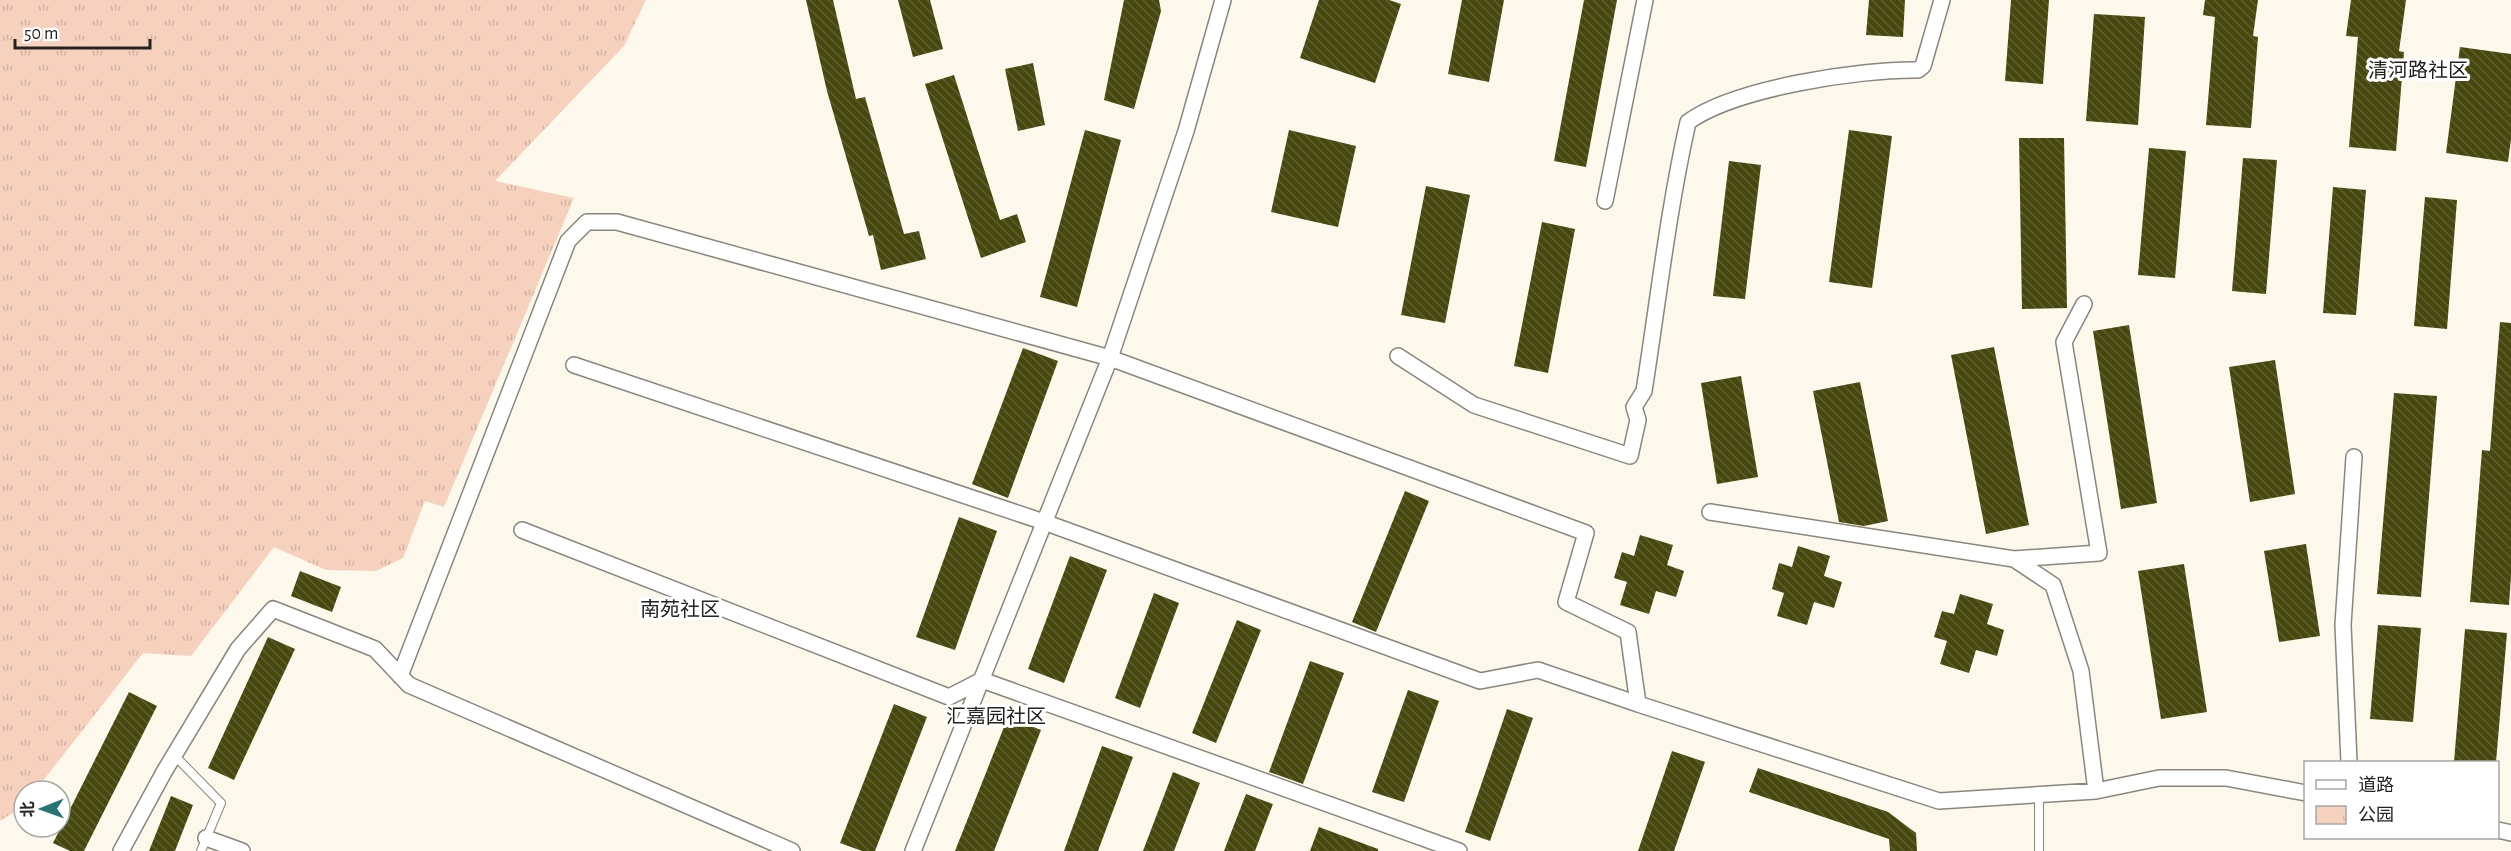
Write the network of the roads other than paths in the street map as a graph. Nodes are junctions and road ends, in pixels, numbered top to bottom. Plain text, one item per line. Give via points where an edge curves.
1 (1223, 0) edge
2 (1645, 0) edge
3 (1942, 0) edge
4 (1605, 201) dead end
5 (2084, 304) dead end
6 (1398, 356) dead end
7 (1110, 358) junction
8 (574, 365) dead end
9 (2354, 457) dead end
10 (1710, 512) dead end
11 (1044, 522) junction
12 (522, 530) dead end
13 (2014, 559) junction
14 (400, 676) junction
15 (982, 680) junction
16 (1638, 704) junction
17 (174, 755) junction
18 (2349, 761) edge
19 (2096, 791) junction
20 (2304, 793) edge
21 (2039, 794) junction
22 (204, 844) edge
23 (121, 851) edge
24 (242, 851) edge
25 (792, 851) edge
26 (913, 851) edge
27 (1459, 851) edge
28 (2039, 851) edge

1 - 7 street via 1186,131
2 - 4 street
3 - 6 street via 1923,66 1918,70 1848,74 1766,92 1704,110 1688,122 1673,190 1644,392 1634,407 1638,420 1630,456 1474,405
5 - 13 street via 2064,342 2099,553
7 - 11 street
7 - 14 street via 617,222 586,222 568,241
7 - 16 street via 1586,533 1566,602 1628,632
8 - 11 street
9 - 18 street via 2343,625
10 - 13 street
11 - 15 street
11 - 16 street via 1480,681 1538,670
12 - 15 street via 949,697
13 - 19 street via 2053,585 2081,671
14 - 17 street via 375,649 273,609 238,649
14 - 25 street via 409,685
15 - 26 street
15 - 27 street
16 - 21 street via 1939,801
17 - 22 lane via 221,803
17 - 23 street
19 - 20 street via 2159,778 2226,778
19 - 21 street
21 - 28 lane
22 - 24 street

